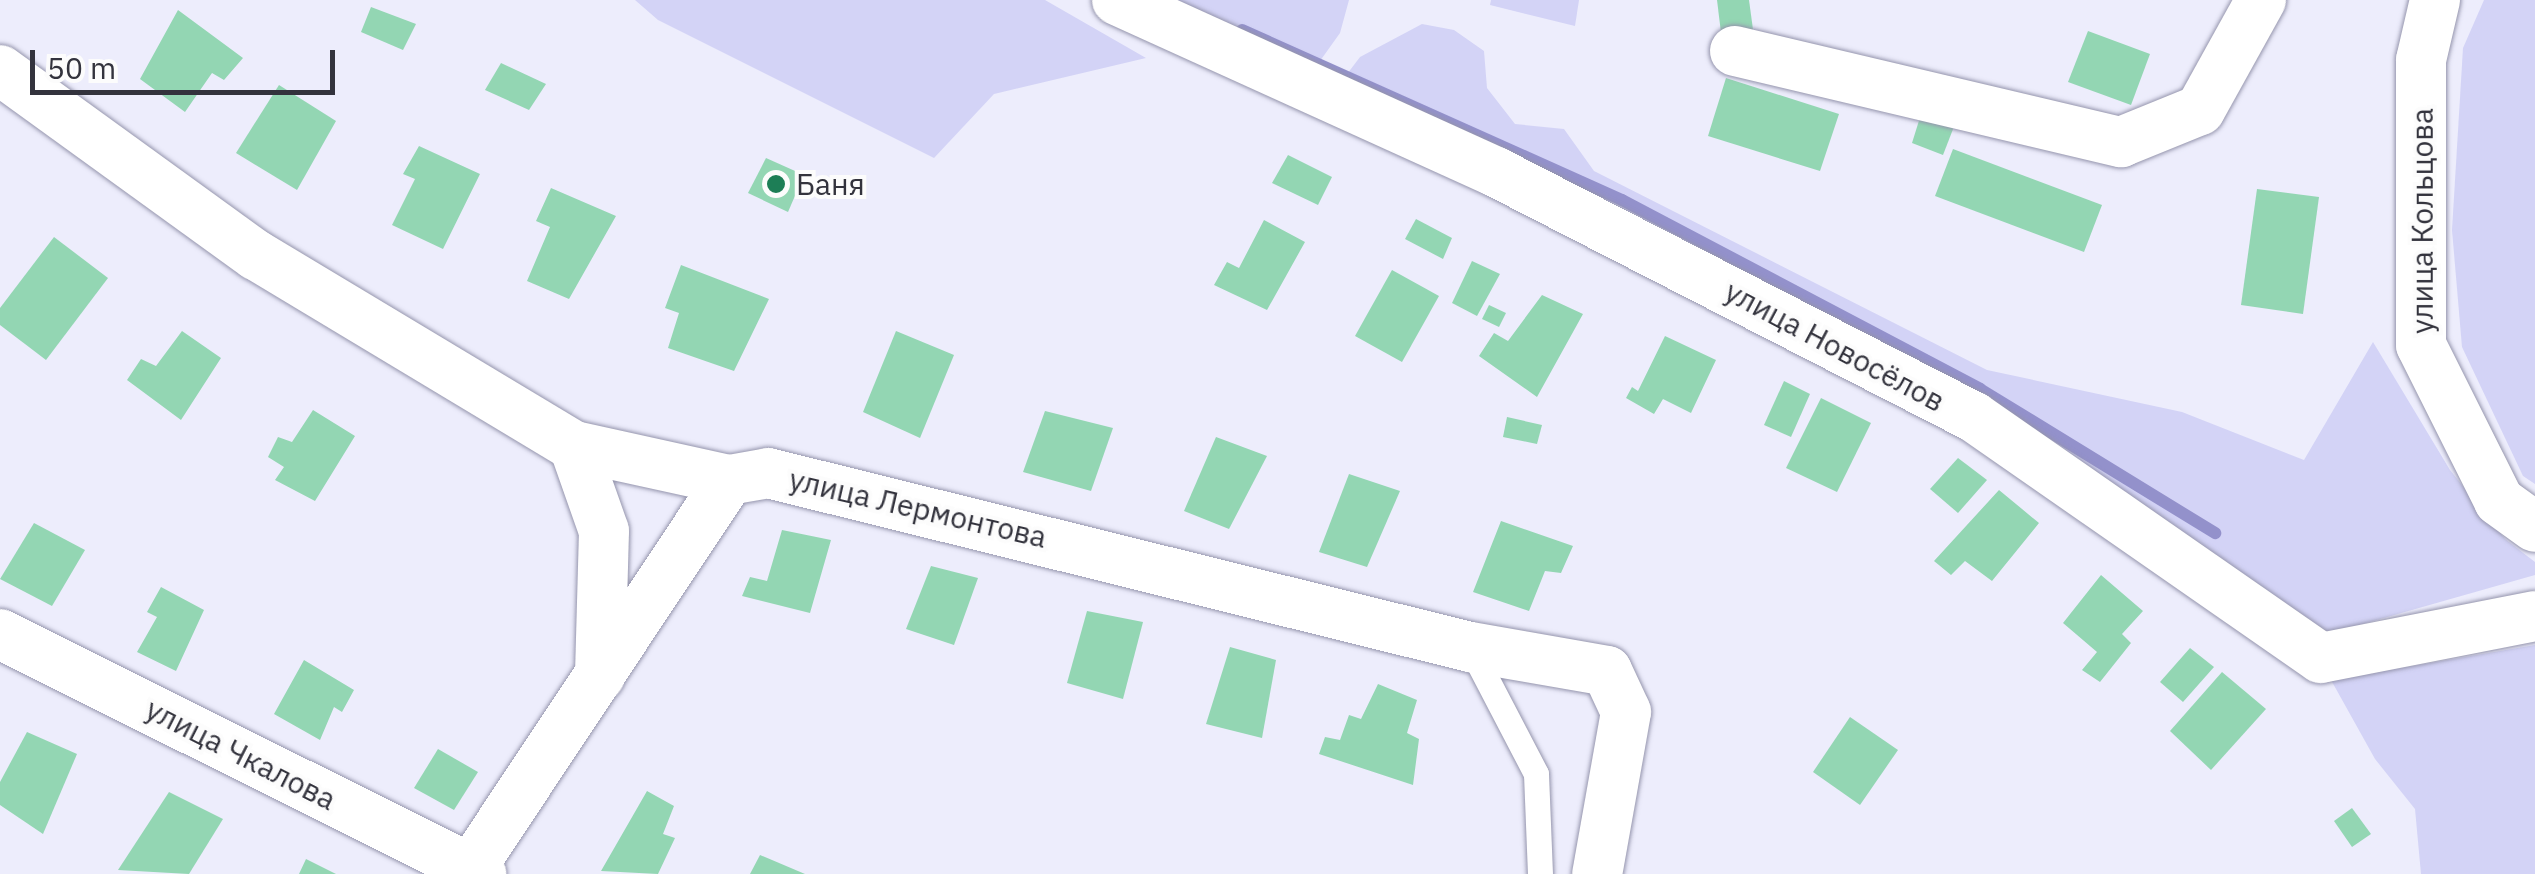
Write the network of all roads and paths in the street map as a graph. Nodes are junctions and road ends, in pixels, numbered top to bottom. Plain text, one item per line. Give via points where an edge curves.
1 (1117, 0) edge
2 (2260, 0) edge
3 (2435, 0) edge
4 (1735, 51) dead end
5 (0, 70) edge
6 (574, 446) junction
7 (729, 480) junction
8 (2535, 528) edge
9 (2535, 616) edge
10 (0, 634) edge
11 (1470, 647) junction
12 (600, 676) junction
13 (473, 872) edge
14 (1540, 874) edge
15 (1597, 874) edge

1 - 9 street, улица Новосёлов via 1496,172 1974,418 2321,658
2 - 4 street via 2200,110 2121,142
3 - 8 street, улица Кольцова via 2421,60 2421,345 2499,500
5 - 6 street, улица Лермонтова via 256,255
6 - 7 street, улица Лермонтова
6 - 12 street via 604,531
7 - 11 street, улица Лермонтова via 768,473
7 - 12 street
10 - 13 street, улица Чкалова
11 - 14 lane via 1536,774
11 - 15 street, улица Лермонтова via 1606,671 1626,712
12 - 13 street

